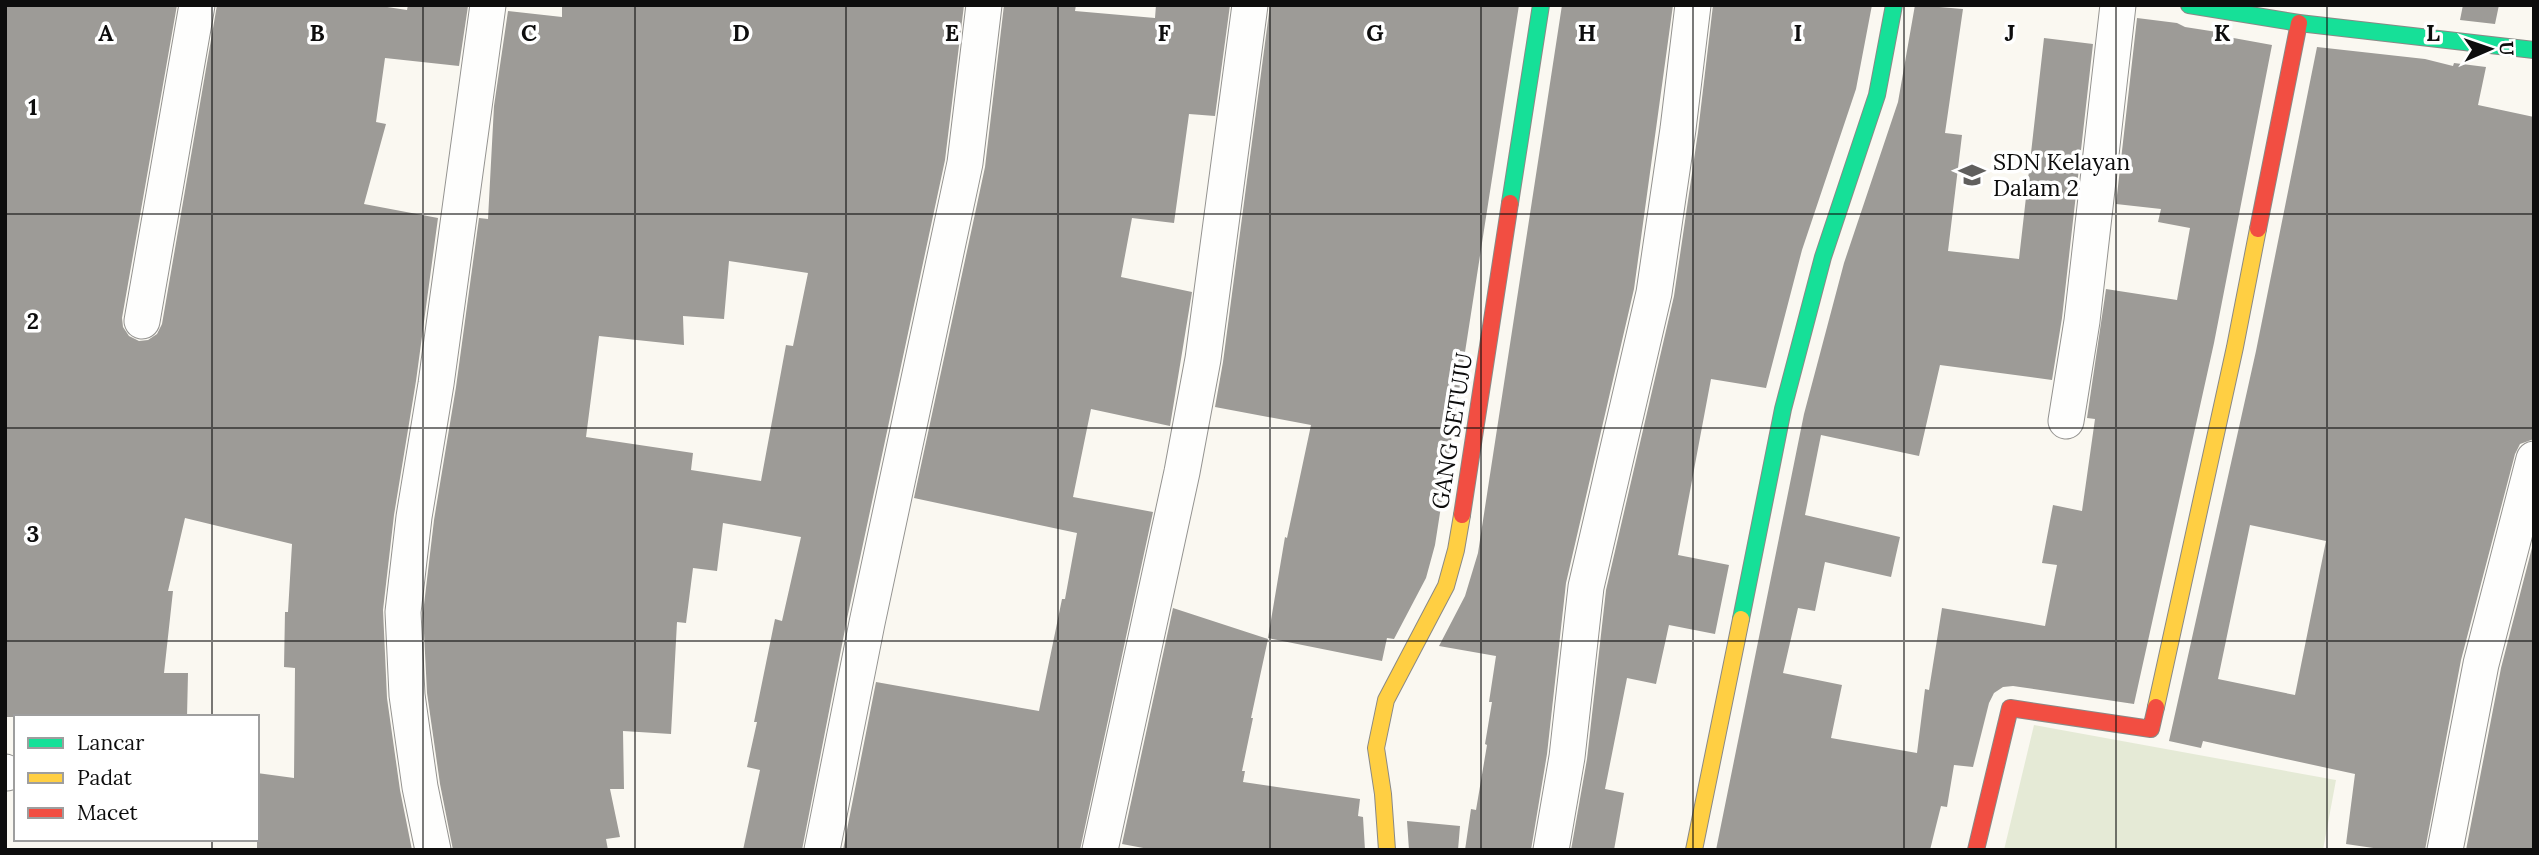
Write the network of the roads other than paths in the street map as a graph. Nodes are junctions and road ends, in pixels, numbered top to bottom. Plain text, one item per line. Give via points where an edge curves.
1 (197, 5) edge
2 (488, 5) edge
3 (984, 5) edge
4 (1250, 5) edge
5 (1541, 5) edge
6 (1693, 5) edge
7 (1894, 5) edge
8 (2118, 5) edge
9 (2189, 5) edge
10 (2299, 23) junction
11 (2534, 50) edge
12 (142, 321) dead end
13 (2066, 421) dead end
14 (2534, 459) edge
15 (433, 850) edge
16 (822, 850) edge
17 (1100, 850) edge
18 (1387, 850) edge
19 (1552, 850) edge
20 (1695, 850) edge
21 (1976, 850) edge
22 (2445, 850) edge

1 - 12 street
2 - 15 street via 403,612 407,695
3 - 16 street via 965,163
4 - 17 street via 1203,359
5 - 18 street, GANG SETUJU via 1456,550 1446,586 1386,700 1376,748
6 - 19 street via 1654,293 1586,587
7 - 20 street via 1877,95 1823,257 1783,409
8 - 13 street
9 - 10 street
10 - 11 street
10 - 21 street via 2235,347 2151,729 2010,708
14 - 22 street via 2481,664

